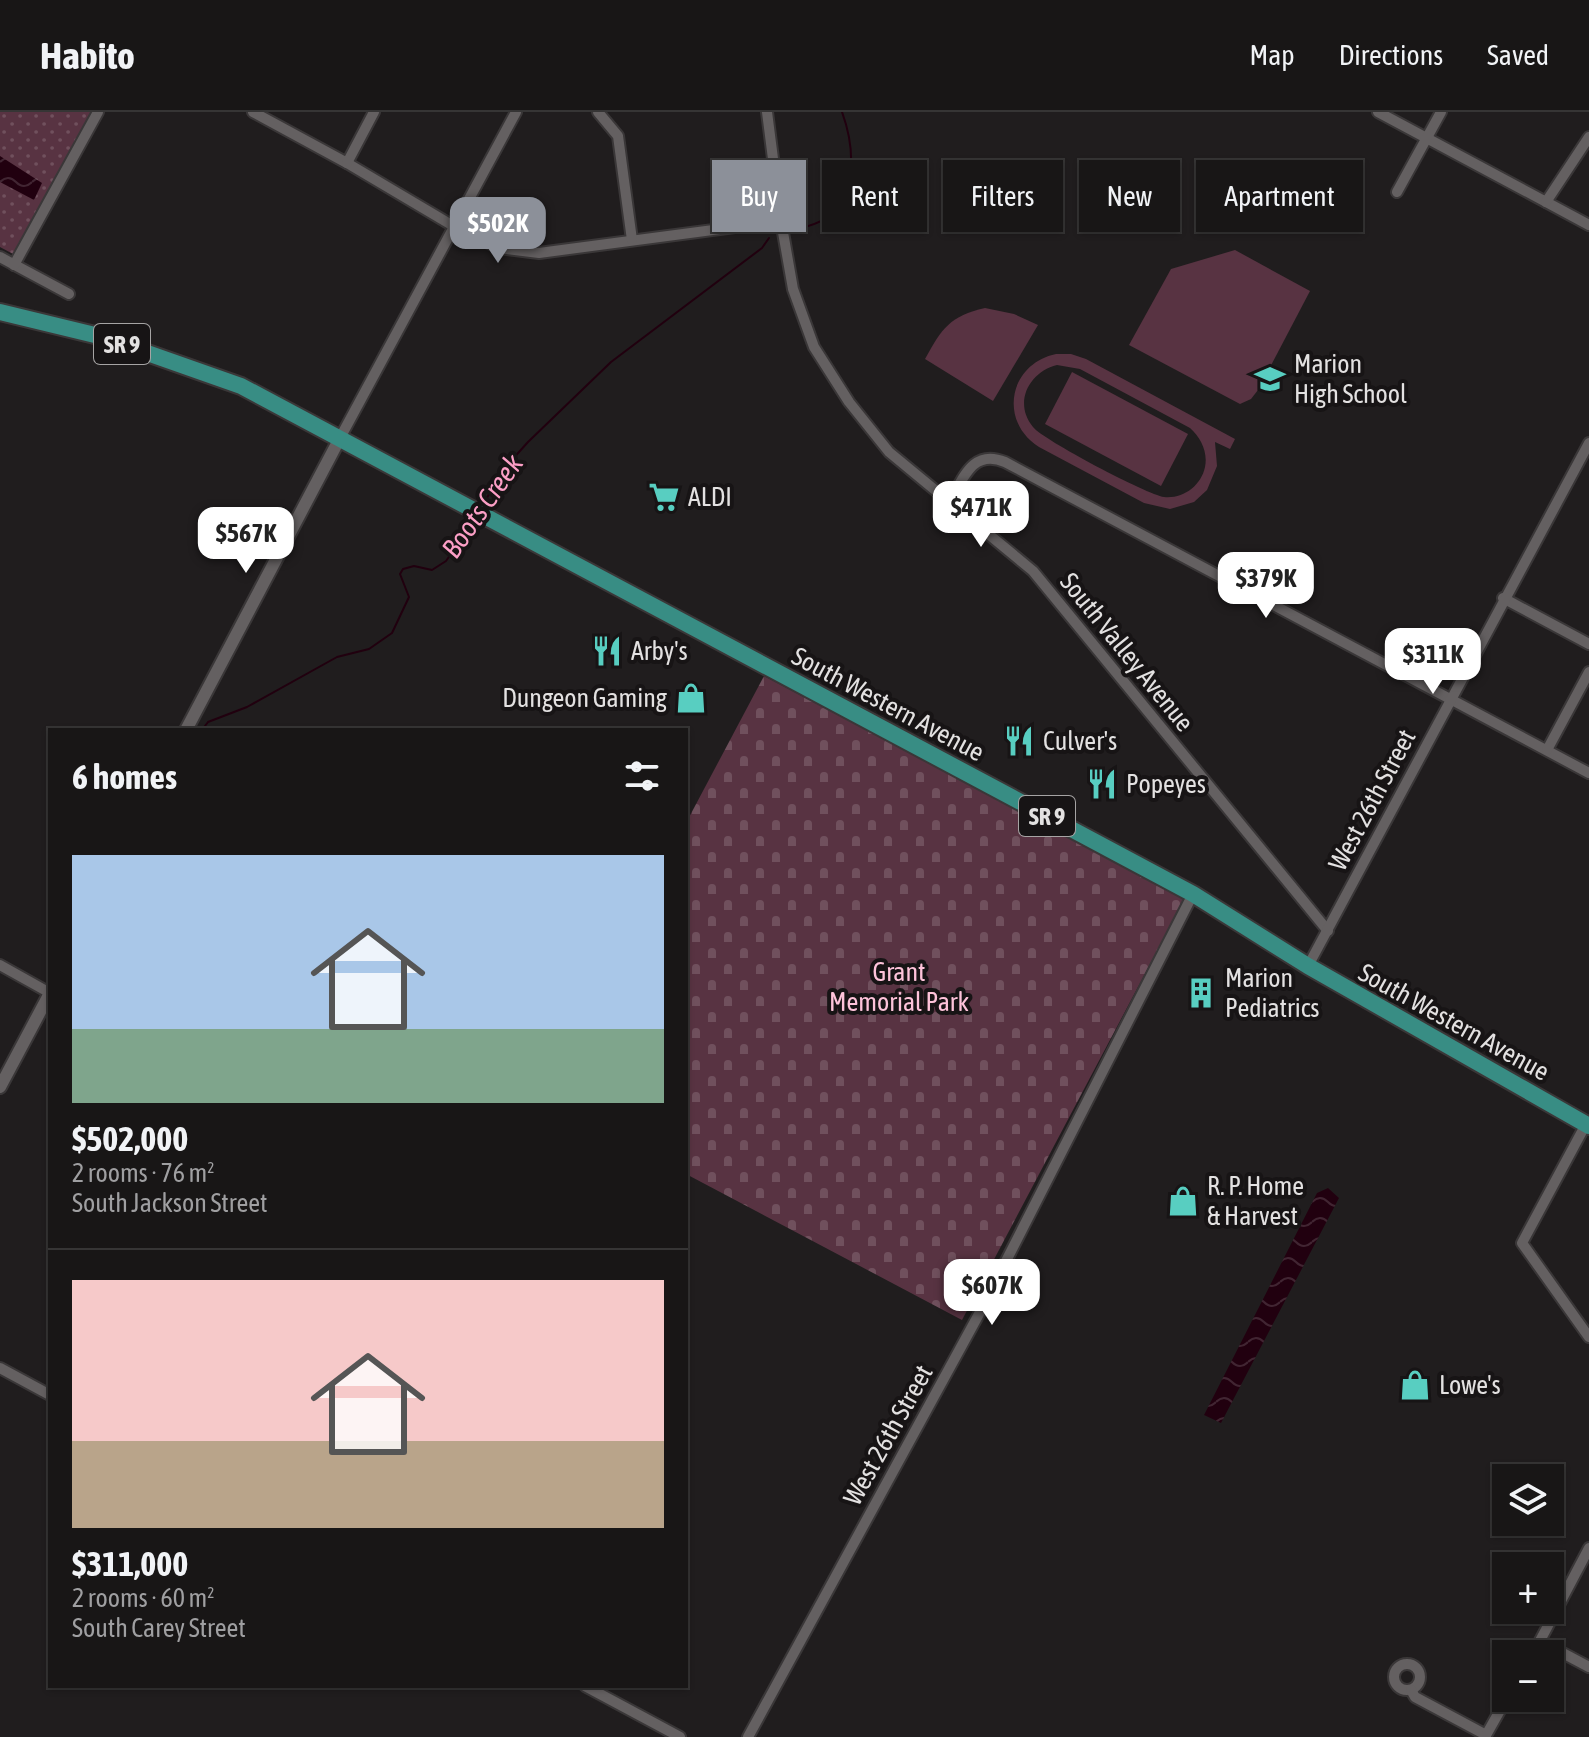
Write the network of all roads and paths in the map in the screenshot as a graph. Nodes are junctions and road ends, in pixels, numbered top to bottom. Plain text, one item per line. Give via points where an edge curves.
1 (98, 112) edge
2 (253, 112) edge
3 (374, 112) edge
4 (501, 112) edge
5 (598, 112) edge
6 (767, 112) edge
7 (1378, 112) edge
8 (1441, 112) edge
9 (514, 115) edge
10 (1589, 137) edge
11 (1427, 138) junction
12 (773, 160) edge
13 (347, 163) junction
14 (1397, 192) dead end
15 (1546, 202) junction
16 (1589, 225) edge
17 (455, 227) junction
18 (712, 230) edge
19 (783, 232) edge
20 (632, 240) junction
21 (0, 257) edge
22 (14, 265) junction
23 (69, 294) dead end
24 (0, 312) edge
25 (340, 438) junction
26 (1589, 443) edge
27 (950, 501) junction
28 (1503, 598) junction
29 (1589, 644) edge
30 (1589, 672) edge
31 (1451, 699) junction
32 (187, 728) edge
33 (1547, 750) junction
34 (1589, 773) edge
35 (1193, 894) junction
36 (1328, 931) junction
37 (0, 965) edge
38 (1308, 966) junction
39 (48, 992) edge
40 (48, 997) edge
41 (0, 1087) edge
42 (1587, 1125) edge
43 (1589, 1337) edge
44 (0, 1368) edge
45 (48, 1394) edge
46 (1589, 1548) edge
47 (1541, 1640) edge
48 (1564, 1654) edge
49 (1589, 1667) edge
50 (589, 1688) edge
51 (1411, 1690) dead end
52 (1499, 1712) edge
53 (1485, 1736) edge
54 (680, 1737) edge
55 (748, 1737) edge

1 - 22 street
2 - 13 street
3 - 13 street
4 - 9 street
5 - 20 street via 618,136
6 - 12 street, South Valley Avenue
7 - 11 street
8 - 11 street
9 - 17 street
10 - 15 street
11 - 14 street
11 - 15 street
13 - 17 street
15 - 16 street
17 - 20 street via 499,248 539,253
17 - 25 street
18 - 20 street
19 - 27 street, South Valley Avenue via 793,289 814,347 889,452
21 - 22 street
22 - 23 street
24 - 25 highway, South Western Avenue / SR 9 via 99,336 241,386
25 - 32 street
25 - 35 highway, South Western Avenue / SR 9
26 - 28 street, West 26th Street
27 - 31 street via 968,471 991,456
27 - 36 street, South Valley Avenue via 1033,571
28 - 29 street
28 - 31 street, West 26th Street
30 - 33 street
31 - 33 street
31 - 36 street, West 26th Street
33 - 34 street
35 - 38 highway, South Western Avenue / SR 9
35 - 55 street, West 26th Street via 979,1314
36 - 38 street, West 26th Street
37 - 39 street
38 - 42 highway, South Western Avenue / SR 9
40 - 41 street
42 - 43 street via 1522,1243
44 - 45 street
46 - 47 street
48 - 49 street
50 - 54 street
51 - 53 street
52 - 53 street

